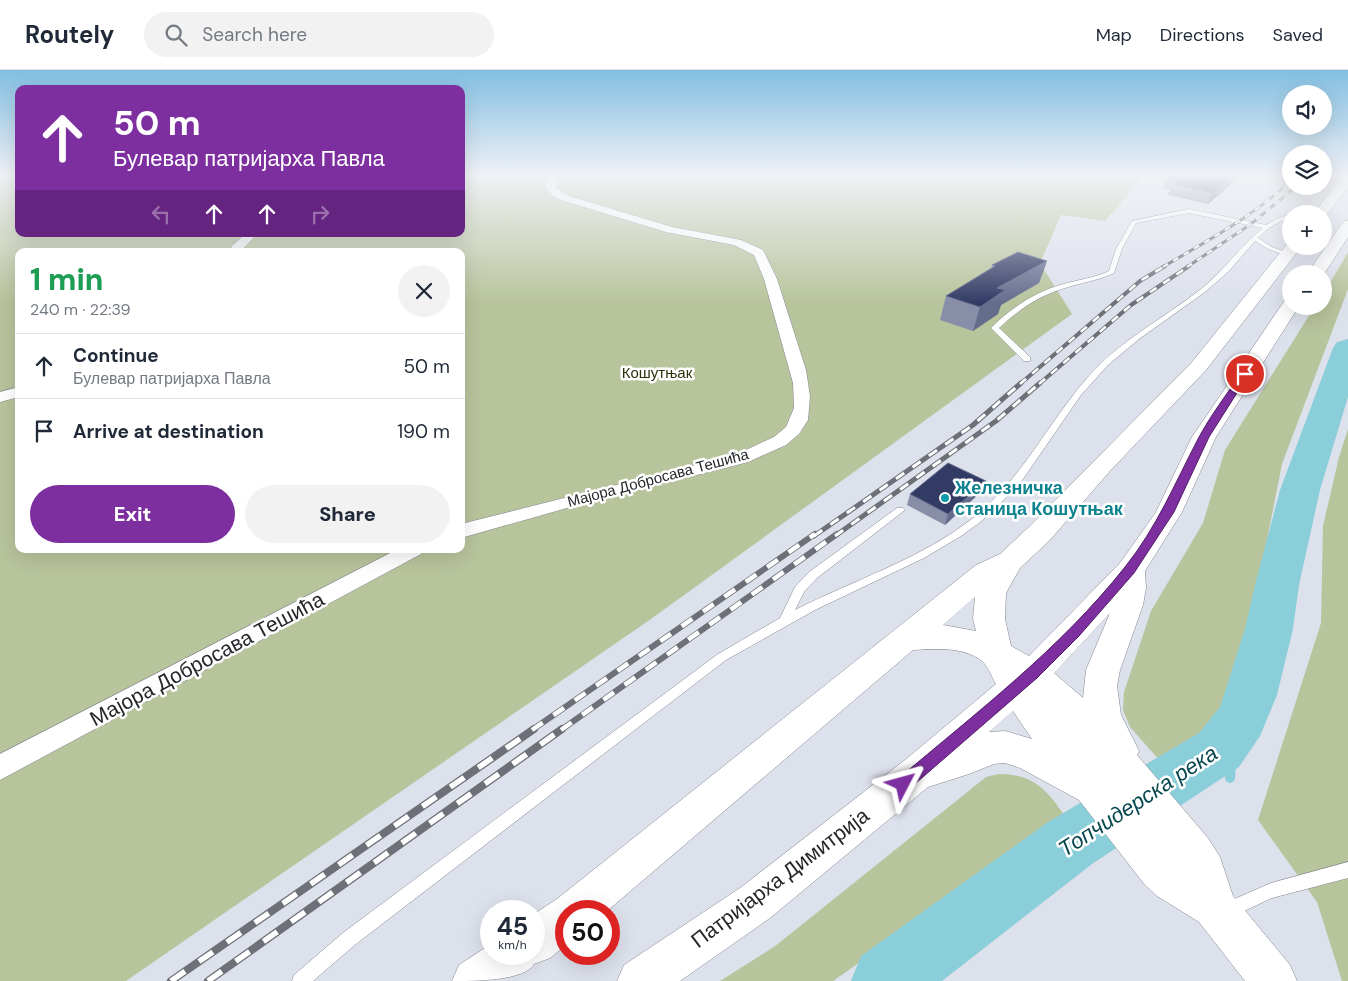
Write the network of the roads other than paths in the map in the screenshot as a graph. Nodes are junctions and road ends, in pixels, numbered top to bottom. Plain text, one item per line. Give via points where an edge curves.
1 (632, 219) edge
2 (1151, 219) edge
3 (1223, 219) edge
4 (1282, 220) edge
5 (1348, 225) edge
6 (1266, 228) junction
7 (248, 237) edge
8 (1256, 239) junction
9 (236, 248) edge
10 (1282, 249) edge
11 (1287, 255) edge
12 (1321, 265) edge
13 (1284, 315) edge
14 (1027, 359) dead end
15 (15, 393) edge
16 (0, 397) edge
17 (900, 510) dead end
18 (465, 530) edge
19 (406, 553) edge
20 (1010, 561) junction
21 (1130, 570) junction
22 (785, 620) junction
23 (904, 638) junction
24 (996, 653) junction
25 (1024, 681) junction
26 (0, 768) edge
27 (918, 772) junction
28 (1116, 787) junction
29 (1348, 870) edge
30 (587, 900) edge
31 (1217, 911) junction
32 (555, 926) edge
33 (545, 933) edge
34 (500, 965) edge
35 (300, 981) edge
36 (476, 981) edge
37 (640, 981) edge
38 (1274, 981) edge

1 - 18 street, Мајора Добросава Тешића via 670,230 737,242 759,253 795,360 801,412 793,430 779,441 730,462
2 - 14 lane via 1134,222 1119,249 1112,272 1059,288 1014,310 995,328
3 - 6 lane
4 - 6 lane
5 - 12 main road
6 - 8 lane
7 - 9 street
8 - 10 lane via 1270,248
8 - 22 lane via 1218,278 1129,343 1090,379 1051,430 1026,470 978,519 931,550
11 - 20 main road via 1199,366
13 - 21 main road, Патријарха Димитрија via 1204,437 1169,512
15 - 16 street
17 - 22 lane via 813,575 799,590
19 - 26 street, Мајора Добросава Тешића
20 - 23 main road via 986,572
20 - 24 main road via 991,593 989,619
21 - 25 main road, Патријарха Димитрија
21 - 28 main road via 1131,598 1100,682 1104,718 1125,758
22 - 35 lane via 689,680 358,932
23 - 24 main road via 937,636 963,640
23 - 30 main road
24 - 25 main road
25 - 27 main road, Патријарха Димитрија
25 - 28 main road via 1036,717
27 - 28 main road via 969,758 990,748 1005,747
27 - 37 main road, Патријарха Димитрија via 755,904
28 - 31 main road via 1177,862 1172,882
29 - 31 lane via 1271,891
31 - 38 main road
32 - 33 main road
34 - 36 main road

